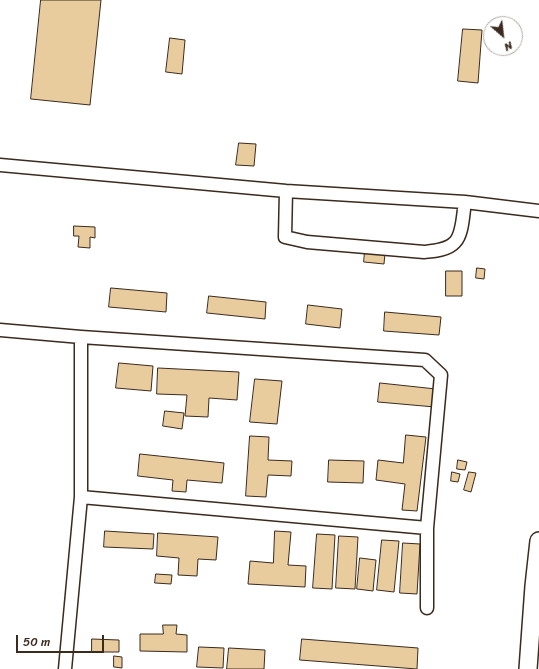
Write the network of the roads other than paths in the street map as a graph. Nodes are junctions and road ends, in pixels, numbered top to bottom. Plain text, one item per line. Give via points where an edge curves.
1 (0, 166) edge
2 (286, 191) junction
3 (464, 202) junction
4 (539, 210) edge
5 (0, 330) edge
6 (81, 337) junction
7 (81, 497) junction
8 (427, 528) junction
9 (539, 541) edge
10 (427, 608) dead end
11 (65, 669) edge
12 (528, 669) edge

1 - 2 street
2 - 3 street
2 - 3 street via 286,237 307,242 424,252 442,250 455,243 461,230
3 - 4 street
5 - 6 street
6 - 7 street
6 - 8 street via 425,360 441,375
7 - 8 street
7 - 11 street
8 - 10 street
9 - 12 highway

